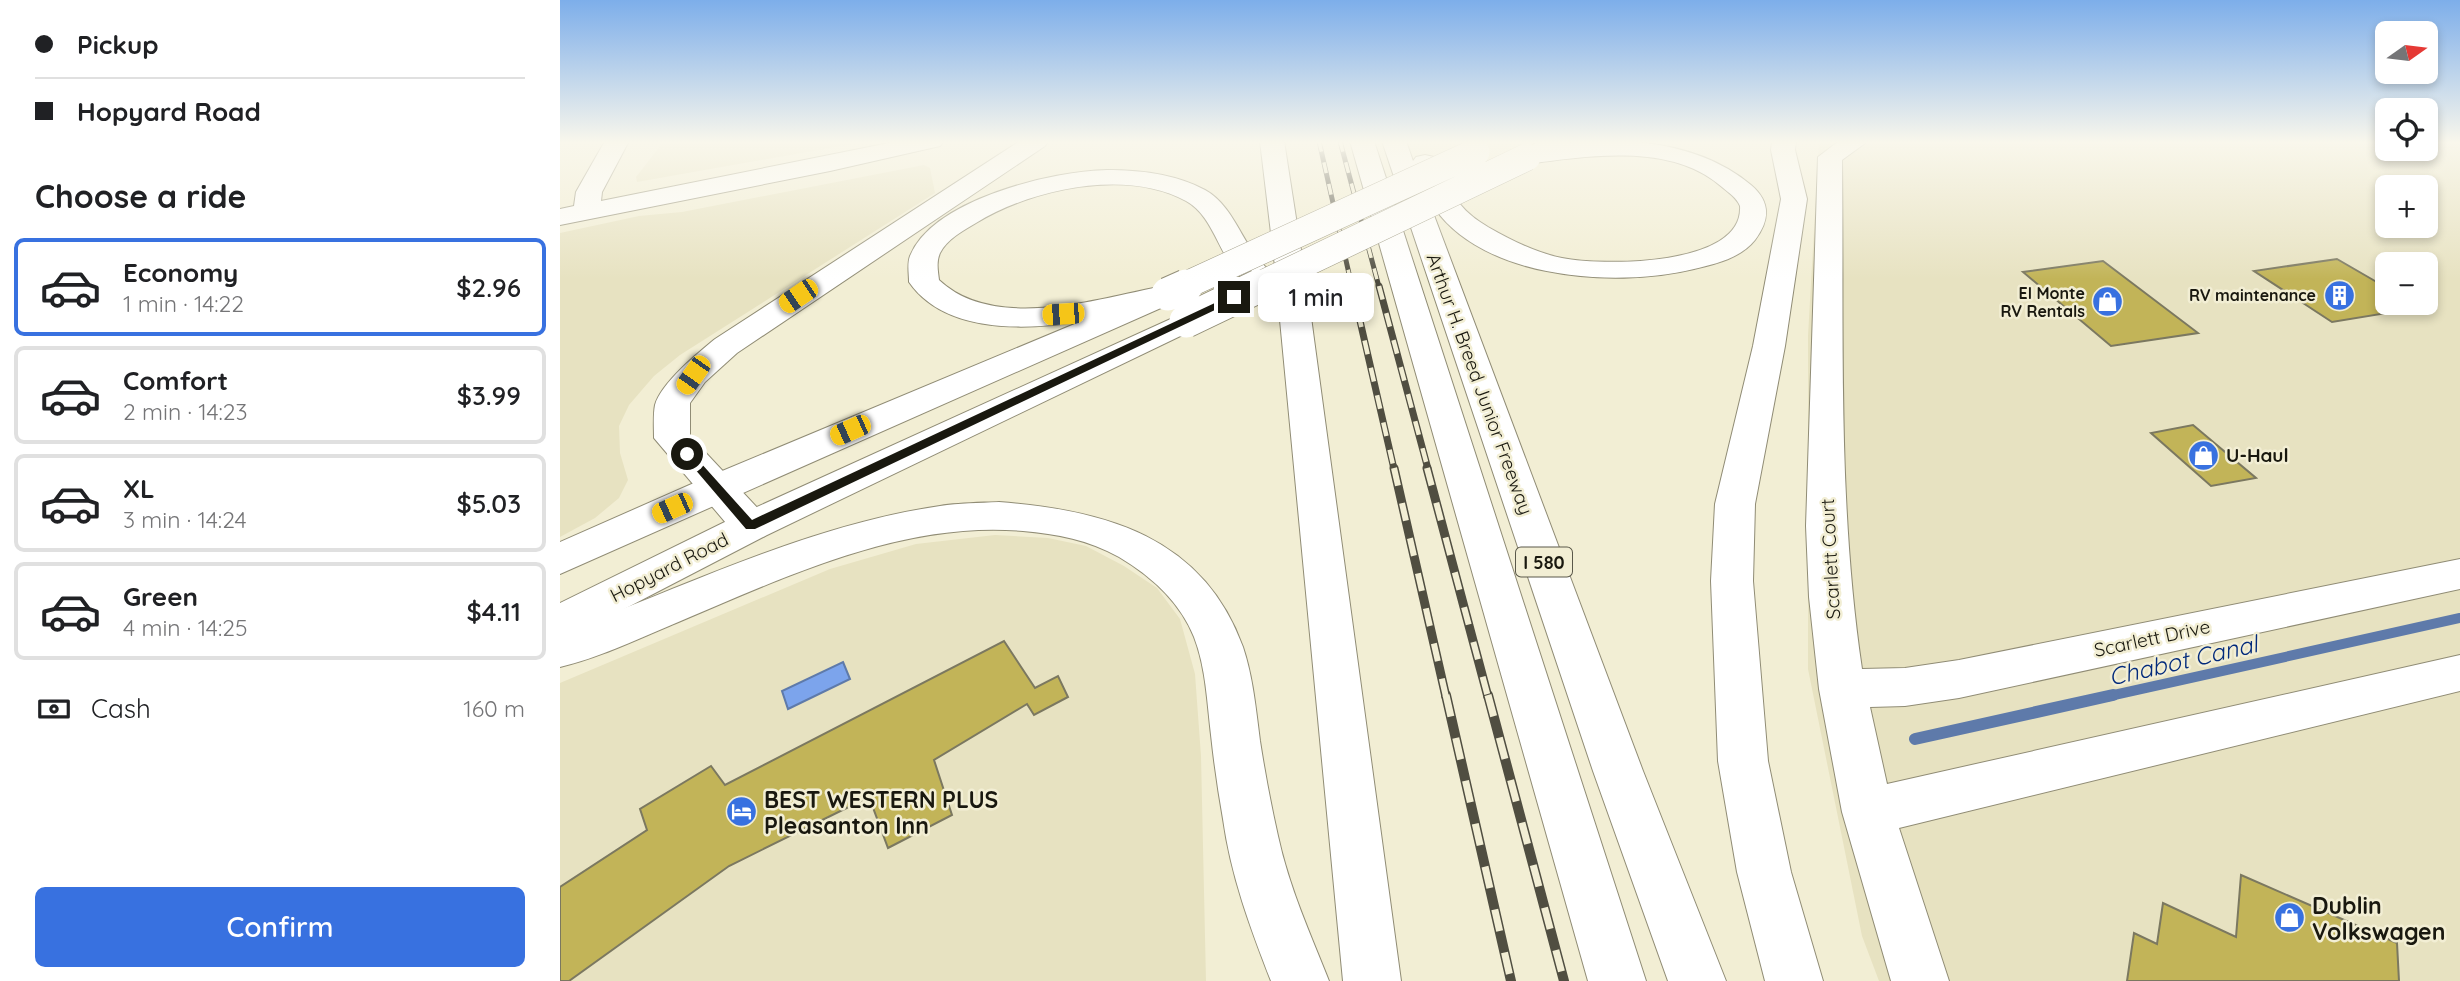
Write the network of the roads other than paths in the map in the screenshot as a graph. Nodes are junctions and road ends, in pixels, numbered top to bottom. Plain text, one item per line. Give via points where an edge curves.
1 (592, 187) edge
2 (715, 187) edge
3 (967, 187) edge
4 (1046, 187) edge
5 (1175, 187) edge
6 (1278, 187) edge
7 (1376, 187) edge
8 (1410, 187) edge
9 (1411, 187) edge
10 (1436, 187) edge
11 (1458, 187) edge
12 (1741, 187) edge
13 (1792, 187) edge
14 (1830, 187) edge
15 (573, 215) edge
16 (1293, 295) junction
17 (1177, 307) junction
18 (717, 488) junction
19 (751, 526) junction
20 (560, 559) edge
21 (2460, 574) edge
22 (560, 622) edge
23 (560, 649) edge
24 (2460, 673) edge
25 (1842, 689) junction
26 (1868, 812) junction
27 (1300, 981) edge
28 (1372, 981) edge
29 (1617, 981) edge
30 (1698, 981) edge
31 (1794, 981) edge
32 (1920, 981) edge

1 - 15 main road
2 - 15 main road
3 - 18 main road via 788,303 693,375 673,403 672,438
4 - 17 main road via 973,211 940,234 923,259 924,282 946,302 976,313 1020,317
5 - 16 main road via 1212,208 1255,275
6 - 16 main road
7 - 29 main road, I 580
8 - 30 main road, Arthur H. Breed Junior Freeway / I 580 via 1618,771
9 - 17 main road, bridge
10 - 12 main road via 1454,216 1485,236 1548,264 1640,270 1717,253 1741,238 1754,220 1753,200
11 - 17 main road, Hopyard Road, bridge
13 - 31 main road via 1794,199 1769,346 1735,504 1732,581 1743,761 1764,872
14 - 25 main road, Scarlett Court via 1826,526
16 - 28 main road
17 - 18 main road, Hopyard Road
17 - 19 main road, Hopyard Road
18 - 19 main road
18 - 20 main road, Hopyard Road
19 - 22 main road, Hopyard Road
21 - 25 main road, Scarlett Drive via 1959,679
23 - 27 main road via 823,548 887,530 943,520 1042,518 1087,527 1125,542 1164,564 1193,595 1216,635 1261,880
24 - 26 main road
25 - 26 main road, Scarlett Court
26 - 32 main road, Scarlett Court

